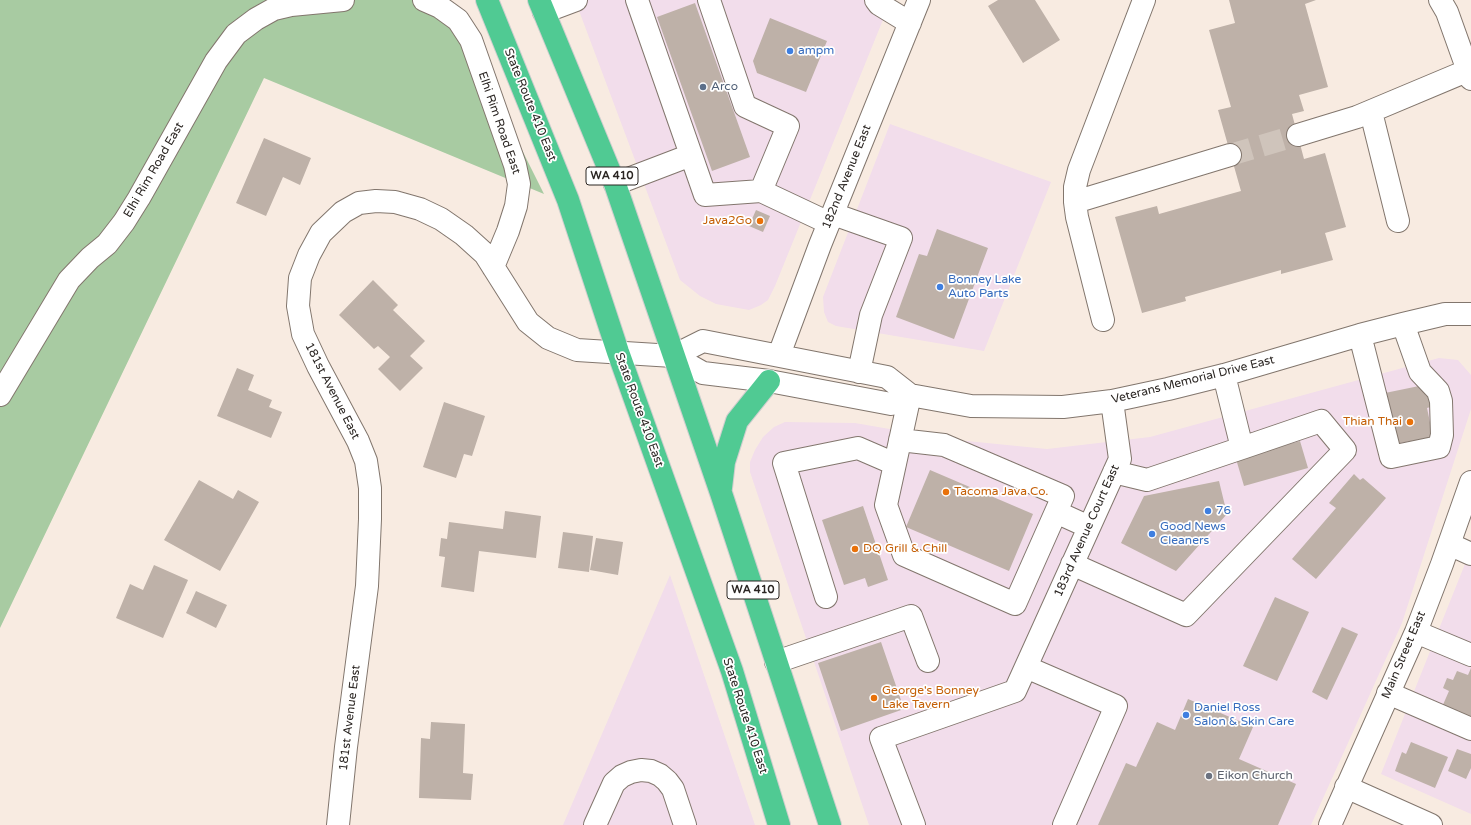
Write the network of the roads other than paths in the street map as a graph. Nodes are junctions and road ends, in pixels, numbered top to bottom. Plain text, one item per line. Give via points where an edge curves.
1 (343, 0) edge
2 (424, 0) edge
3 (487, 0) edge
4 (576, 0) edge
5 (709, 0) edge
6 (876, 0) edge
7 (919, 0) edge
8 (1144, 0) edge
9 (1440, 0) edge
10 (639, 1) edge
11 (542, 6) edge
12 (910, 23) junction
13 (1470, 74) edge
14 (1371, 112) junction
15 (1298, 135) tunnel mouth
16 (690, 155) junction
17 (1230, 156) tunnel mouth
18 (615, 184) junction
19 (762, 191) junction
20 (1075, 202) junction
21 (831, 218) junction
22 (1398, 221) dead end
23 (493, 267) junction
24 (1471, 314) edge
25 (1103, 320) dead end
26 (1403, 324) junction
27 (1360, 335) junction
28 (618, 352) junction
29 (673, 356) junction
30 (779, 356) junction
31 (859, 372) junction
32 (1224, 375) junction
33 (769, 381) junction
34 (0, 395) edge
35 (910, 395) junction
36 (1112, 401) junction
37 (900, 440) junction
38 (1242, 448) junction
39 (895, 464) junction
40 (1114, 472) junction
41 (1471, 482) edge
42 (721, 493) junction
43 (1056, 512) junction
44 (1089, 528) junction
45 (1450, 544) junction
46 (1471, 554) edge
47 (1072, 564) junction
48 (826, 596) dead end
49 (1416, 632) junction
50 (1471, 655) edge
51 (928, 661) dead end
52 (776, 662) junction
53 (1026, 667) junction
54 (1388, 693) junction
55 (1471, 730) edge
56 (1346, 787) junction
57 (338, 825) edge
58 (595, 825) edge
59 (685, 825) edge
60 (779, 825) edge
61 (830, 825) edge
62 (914, 825) edge
63 (1064, 825) edge
64 (1330, 825) edge
65 (1431, 825) edge

1 - 34 street, Elhi Rim Road East via 274,9 236,34 216,61 124,222 107,244 69,280
2 - 23 street, Elhi Rim Road East via 440,7 458,20 471,40 514,164 519,184 516,206
3 - 28 highway, State Route 410 East via 568,200
4 - 11 street
5 - 19 street via 745,106 788,126
6 - 12 street
7 - 12 street, 182nd Avenue East
8 - 20 street via 1079,170
9 - 13 street
10 - 16 street
11 - 18 highway, WA 410
12 - 21 street, 182nd Avenue East
13 - 14 street
14 - 15 street
14 - 22 street
16 - 18 street
16 - 19 street via 705,196
17 - 20 street
18 - 29 highway, WA 410
19 - 21 street
20 - 25 street
21 - 30 street, 182nd Avenue East
21 - 31 street via 901,238 871,315
23 - 28 street, 181st Avenue East via 528,322 548,338 578,350
23 - 57 street, 181st Avenue East via 485,254 464,234 442,219 395,202 376,201 359,203 343,212 321,233 300,278 298,306 303,334 358,441 366,461 370,488 367,586
24 - 26 street, Veterans Memorial Drive East via 1444,314
26 - 27 street, Veterans Memorial Drive East
26 - 27 street via 1420,372 1438,392 1441,402 1442,435 1439,448 1391,457
27 - 32 street, Veterans Memorial Drive East
28 - 29 street, 181st Avenue East
28 - 60 highway, State Route 410 East via 732,671
29 - 30 street, Veterans Memorial Drive East via 703,341
29 - 33 street via 703,373
29 - 42 highway, WA 410
30 - 31 street, Veterans Memorial Drive East
31 - 35 street, Veterans Memorial Drive East via 887,377
32 - 36 street, Veterans Memorial Drive East
32 - 38 street
33 - 35 street via 891,404
33 - 42 highway via 737,421 724,462
35 - 36 street, Veterans Memorial Drive East via 971,406 1063,407
35 - 37 street
36 - 40 street, 183rd Avenue Court East via 1120,458
37 - 39 street
37 - 43 street via 944,445 1063,496
38 - 40 street via 1147,480
38 - 47 street via 1322,421 1345,450 1186,615
39 - 43 street via 886,505 904,555 1015,604
39 - 48 street via 858,448 784,463
40 - 44 street, 183rd Avenue Court East
41 - 45 street, Main Street East
42 - 52 highway, WA 410
43 - 44 street
44 - 47 street, 183rd Avenue Court East
45 - 46 street
45 - 49 street, Main Street East
47 - 53 street, 183rd Avenue Court East
49 - 50 street
49 - 54 street, Main Street East
51 - 52 street via 911,616
52 - 61 highway, WA 410
53 - 62 street, 183rd Avenue Court East via 1015,691 881,738
53 - 63 street via 1116,706
54 - 55 street
54 - 56 street, Main Street East
56 - 64 street, Main Street East
56 - 65 street
58 - 59 street via 614,783 626,774 641,770 651,771 667,781 673,789

